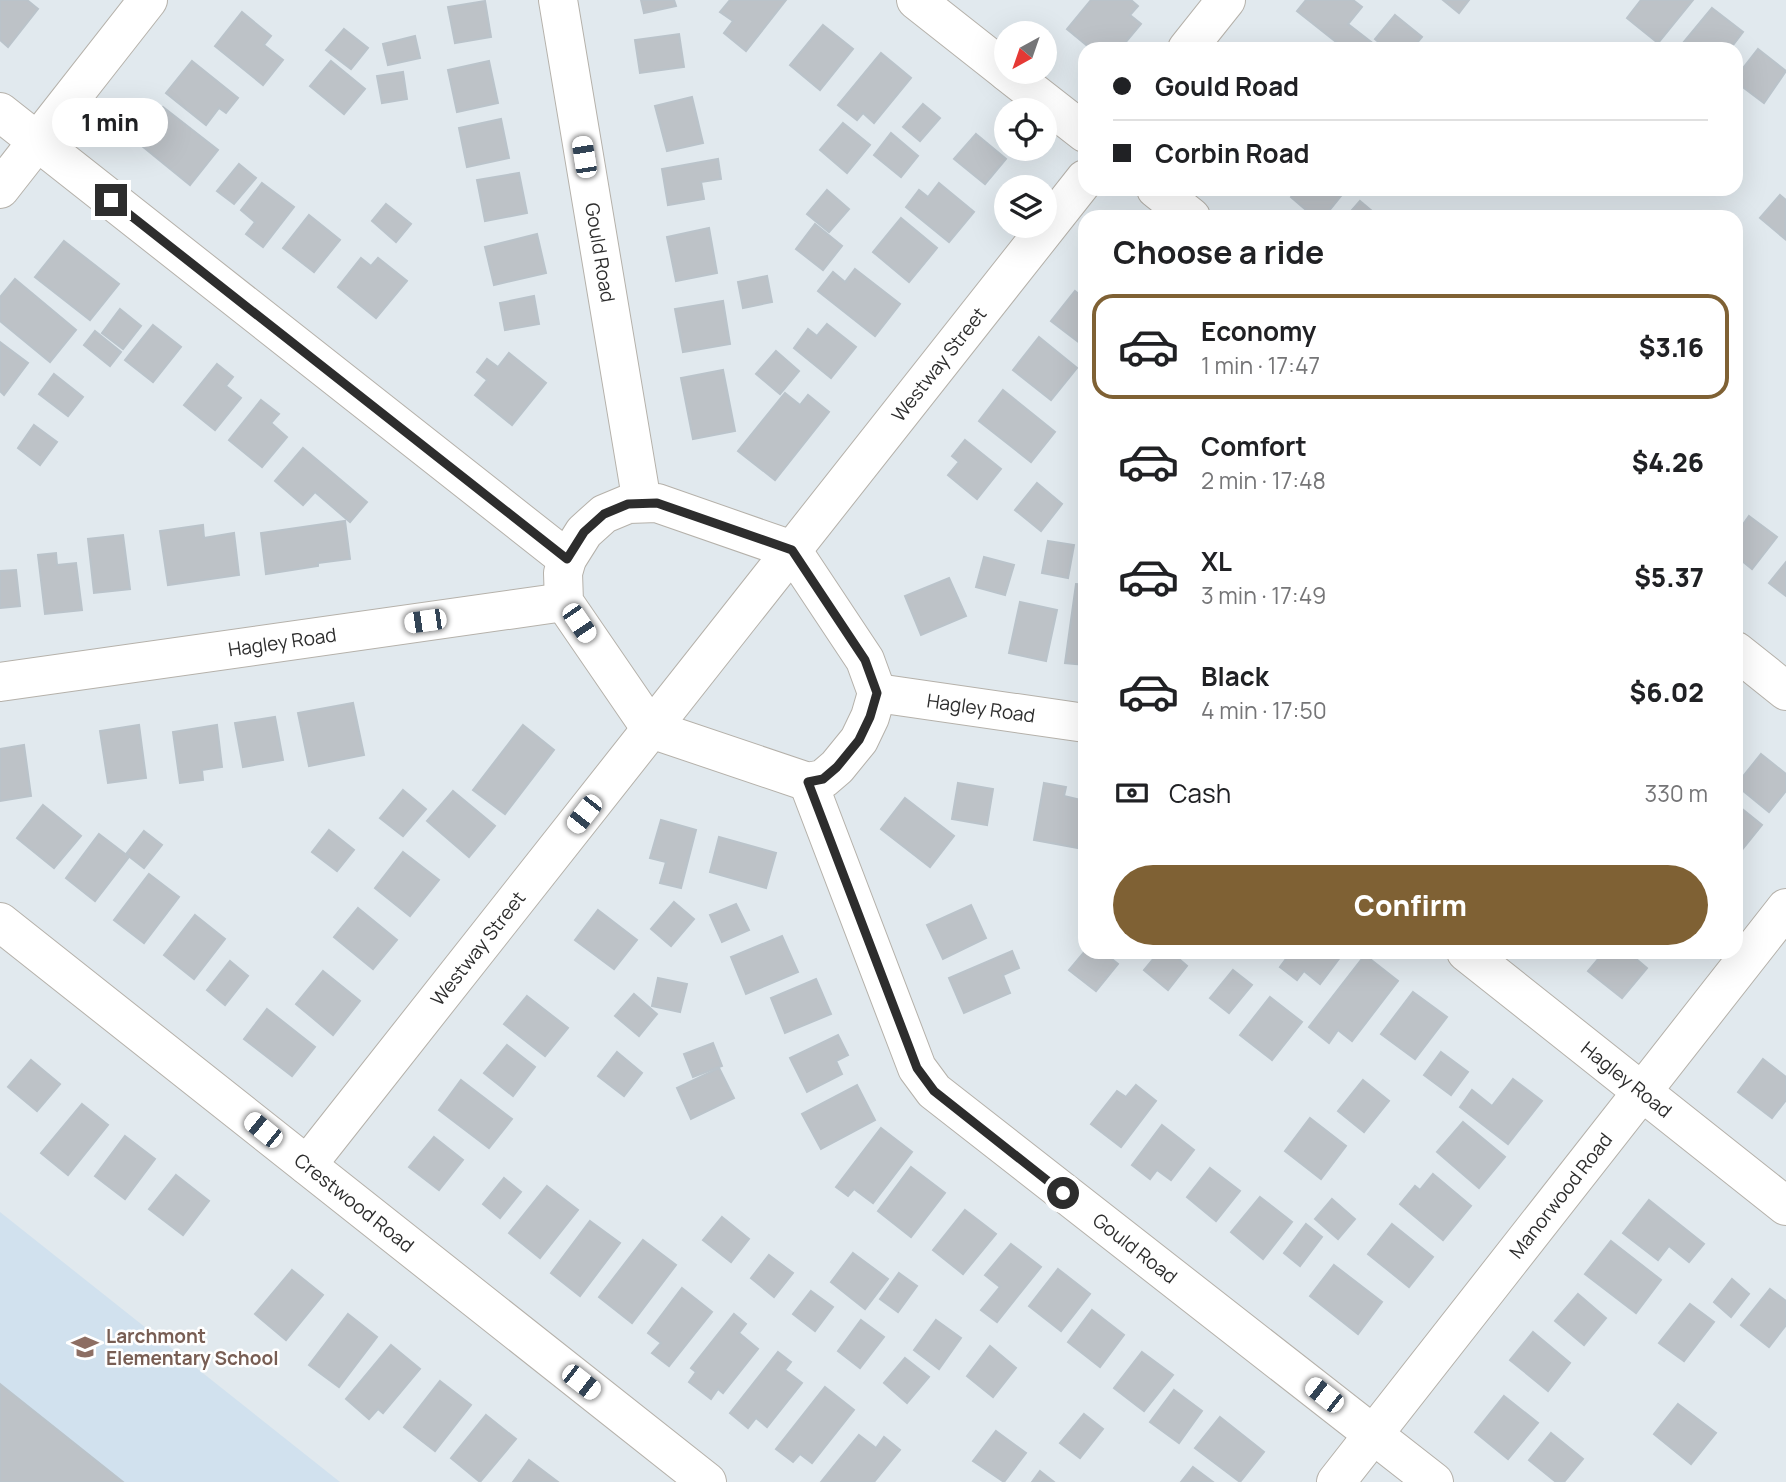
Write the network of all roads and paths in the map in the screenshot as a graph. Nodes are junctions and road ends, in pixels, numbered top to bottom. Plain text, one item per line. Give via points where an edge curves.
1 (148, 0) edge
2 (558, 0) edge
3 (916, 0) edge
4 (1226, 0) edge
5 (1193, 42) edge
6 (994, 62) edge
7 (1022, 84) edge
8 (0, 112) edge
9 (1078, 128) edge
10 (37, 142) junction
11 (1078, 187) edge
12 (0, 189) edge
13 (1165, 196) edge
14 (1182, 210) edge
15 (642, 503) junction
16 (792, 550) junction
17 (567, 559) junction
18 (564, 602) junction
19 (1743, 657) edge
20 (0, 682) edge
21 (1786, 691) edge
22 (877, 693) junction
23 (1078, 722) edge
24 (651, 729) junction
25 (808, 782) junction
26 (1786, 908) edge
27 (0, 922) edge
28 (1475, 959) edge
29 (1643, 1090) junction
30 (307, 1165) junction
31 (1786, 1206) edge
32 (1374, 1434) junction
33 (707, 1482) edge
34 (1336, 1482) edge
35 (1434, 1482) edge

1 - 10 street
2 - 15 street, Gould Road
3 - 6 street
4 - 5 street
7 - 9 street
8 - 10 street
10 - 12 street
10 - 17 street
11 - 16 street, Westway Street
13 - 14 street
15 - 16 street via 657,503
15 - 17 street via 604,514 584,532
16 - 22 street via 865,660
16 - 24 street, Westway Street
17 - 18 street
18 - 20 street, Hagley Road
18 - 24 street
19 - 21 street
22 - 23 street, Hagley Road
22 - 25 street via 859,740 823,779
24 - 25 street
24 - 30 street, Westway Street
25 - 32 street, Gould Road via 917,1068 934,1091
26 - 29 street, Manorwood Road
27 - 30 street, Crestwood Road
28 - 29 street, Hagley Road
29 - 31 street, Hagley Road
29 - 32 street, Manorwood Road
30 - 33 street, Crestwood Road
32 - 34 street, Manorwood Road
32 - 35 street, Gould Road

